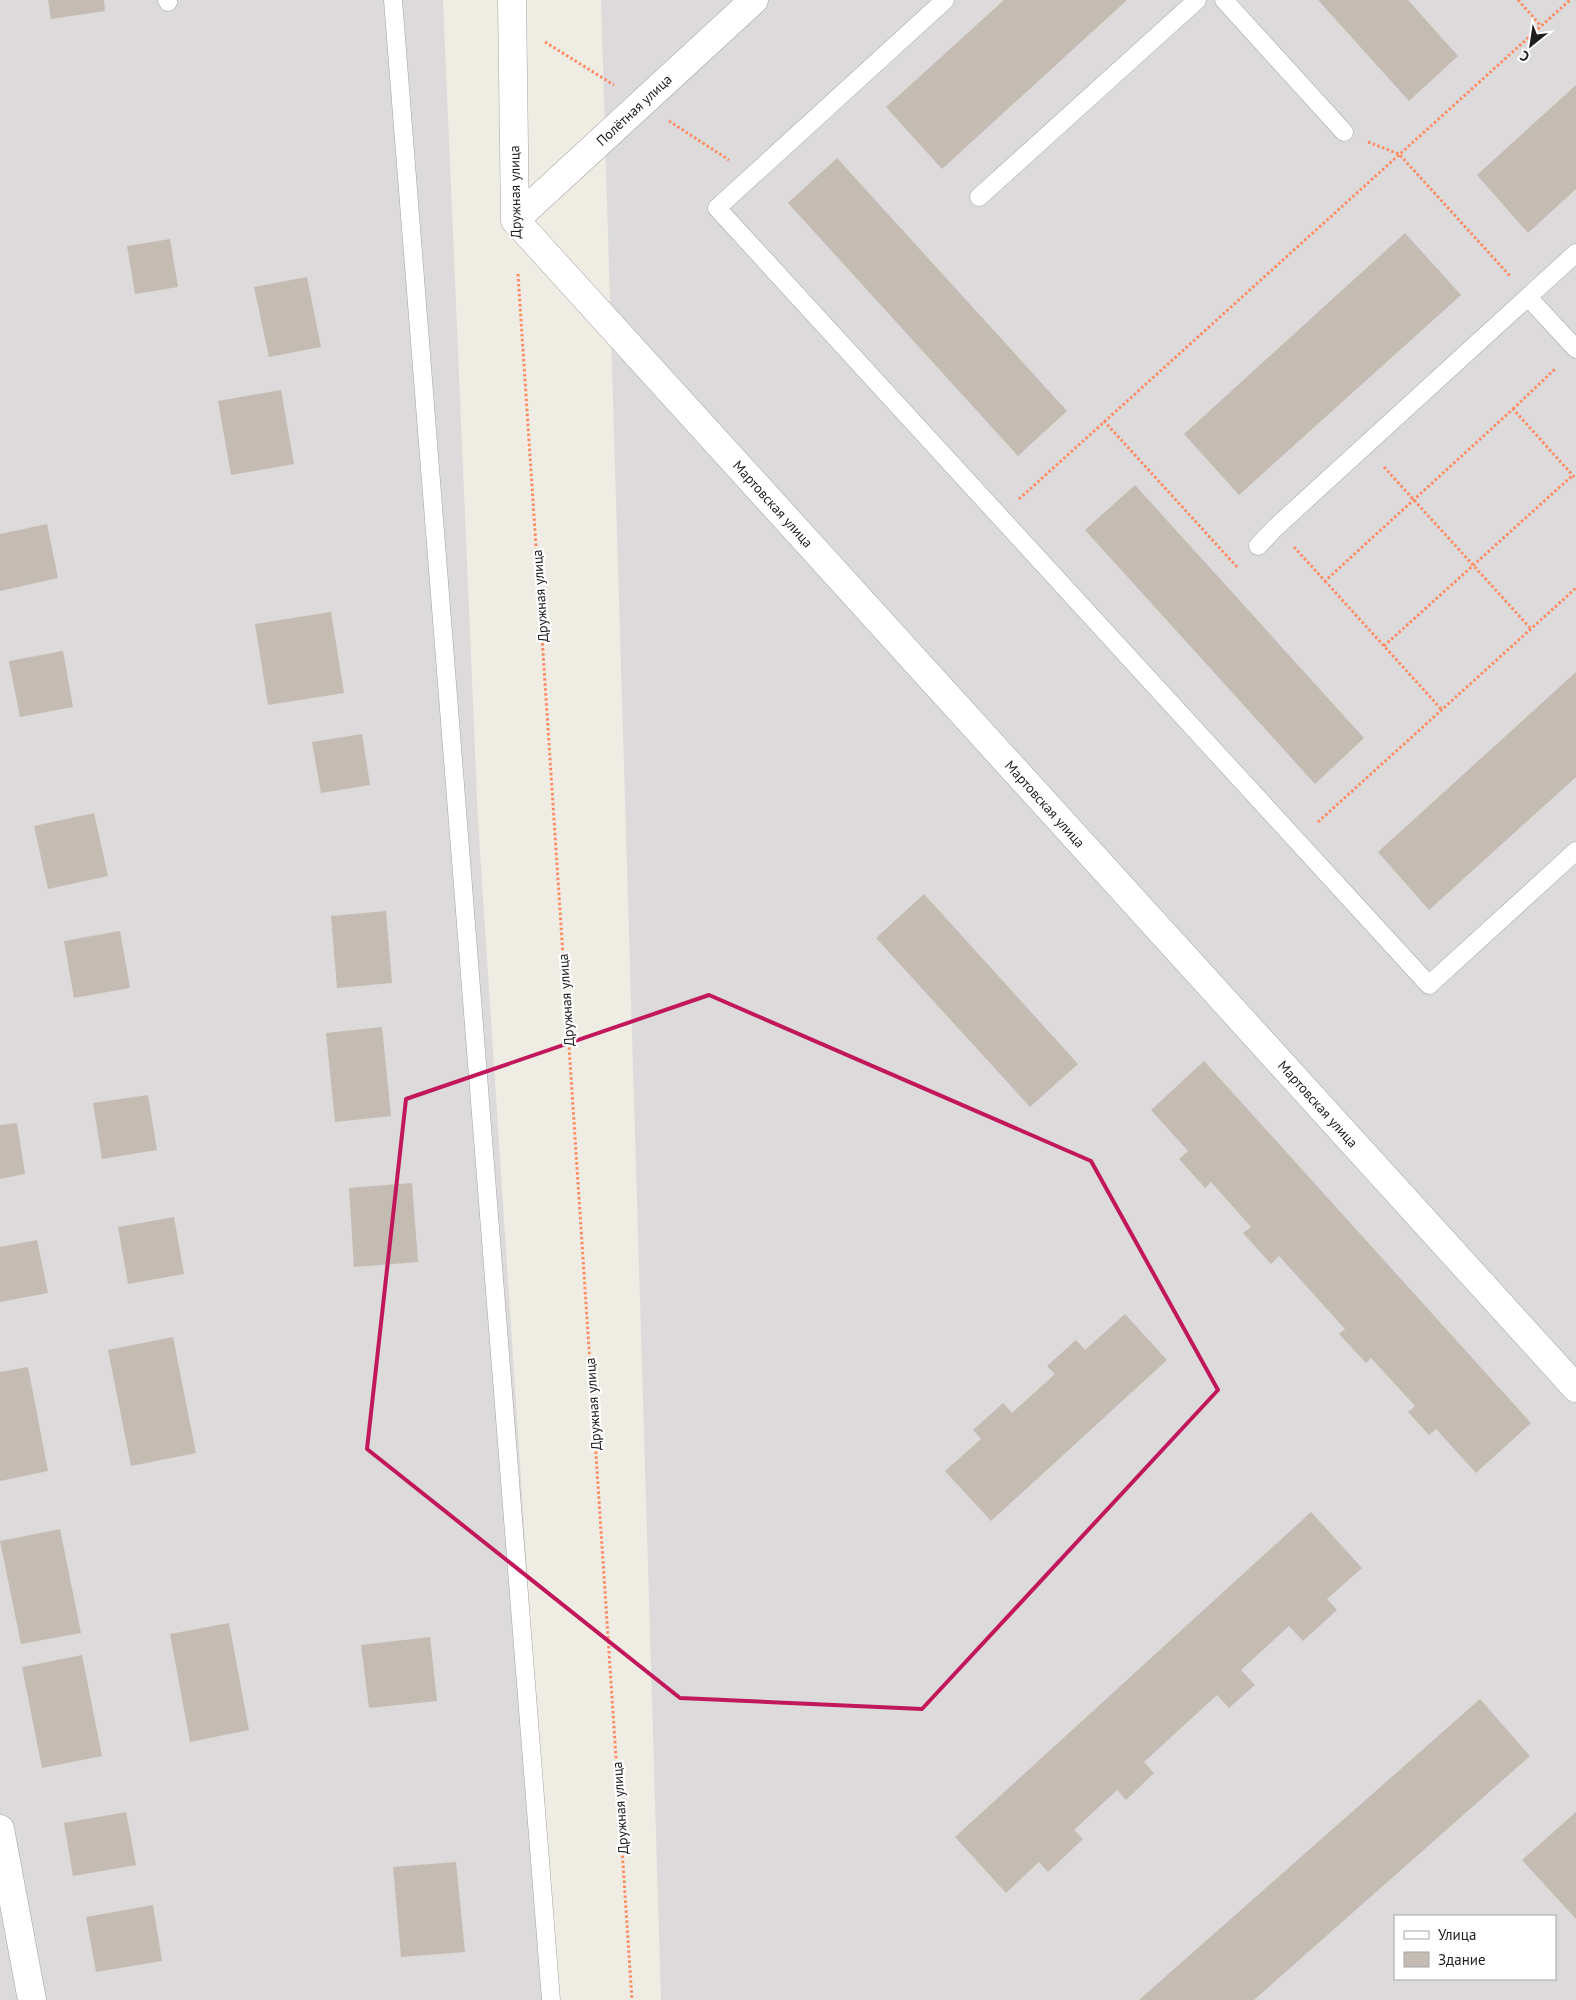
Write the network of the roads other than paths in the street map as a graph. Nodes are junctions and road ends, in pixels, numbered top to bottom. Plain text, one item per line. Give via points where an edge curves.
1 (393, 0) edge
2 (512, 0) edge
3 (754, 0) edge
4 (944, 0) edge
5 (1197, 0) edge
6 (1224, 0) edge
7 (1344, 132) road end
8 (978, 198) dead end
9 (515, 220) junction
10 (1576, 253) edge
11 (1528, 297) junction
12 (1576, 348) edge
13 (1258, 546) road end
14 (1576, 851) edge
15 (1576, 1388) edge
16 (0, 1829) edge
17 (32, 2000) edge
18 (551, 2000) edge

1 - 18 lane
2 - 9 street, Дружная улица
3 - 9 street, Полётная улица
4 - 14 lane via 717,208 1429,985
5 - 8 lane
6 - 7 lane
9 - 15 street, Мартовская улица
10 - 11 lane
11 - 12 lane
11 - 13 lane
16 - 17 street

